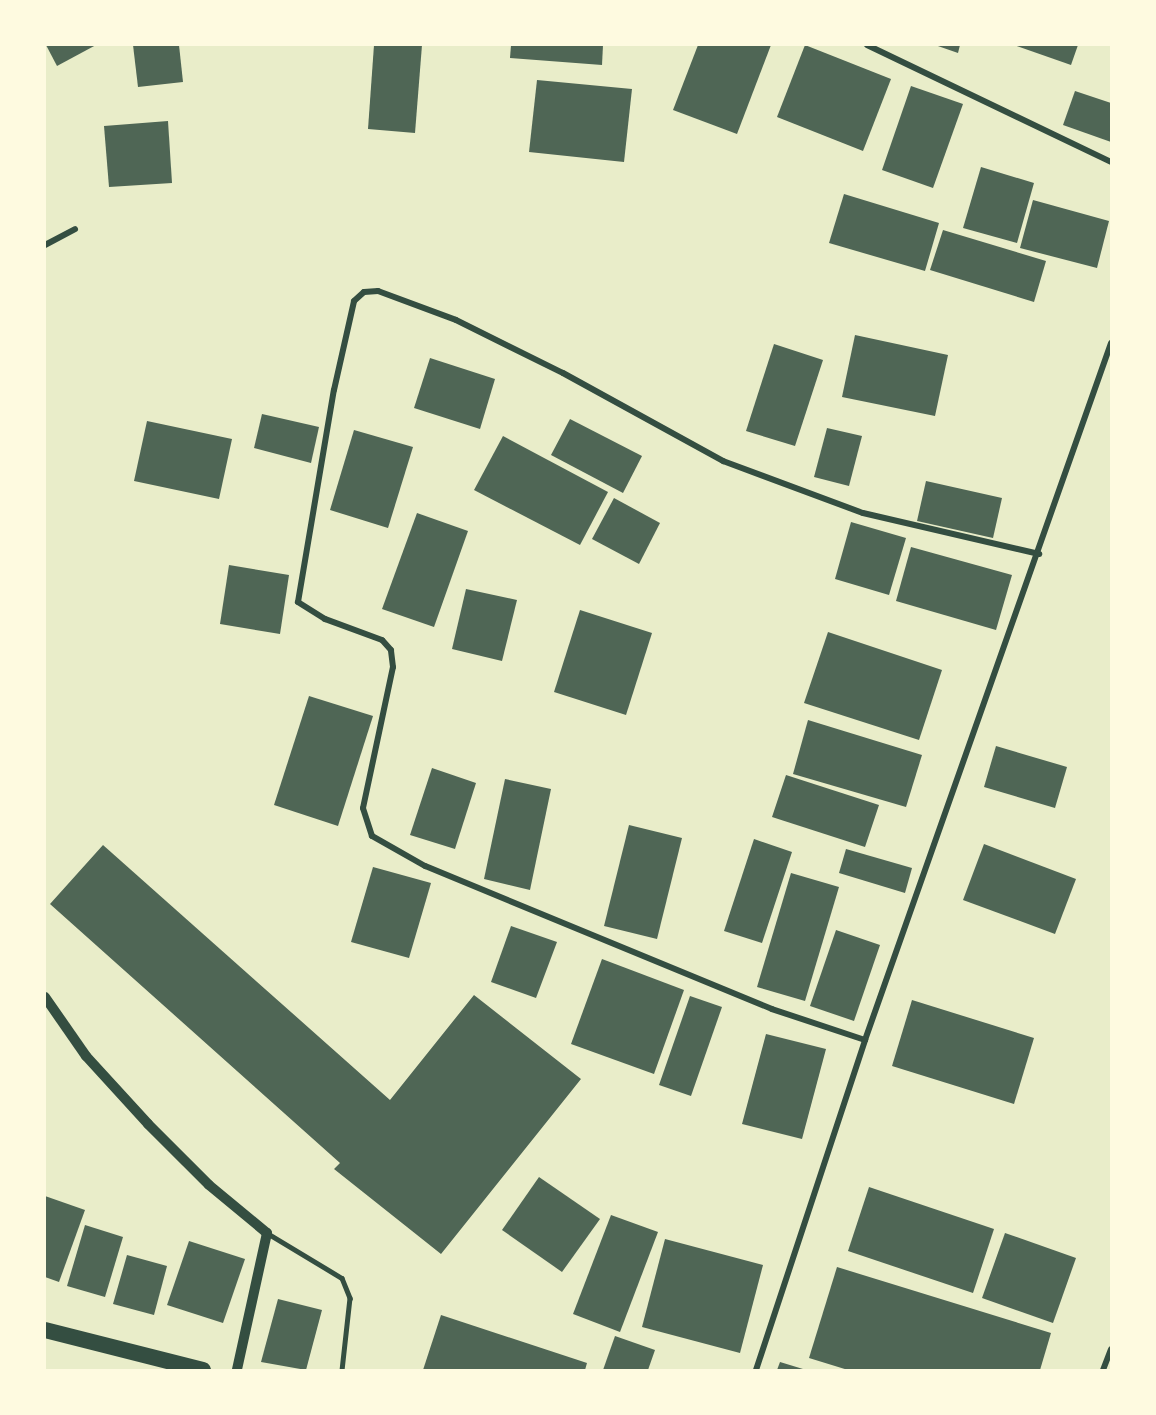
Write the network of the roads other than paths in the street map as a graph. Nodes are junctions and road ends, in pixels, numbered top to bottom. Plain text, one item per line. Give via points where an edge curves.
1 (867, 45) edge
2 (1111, 162) edge
3 (75, 229) dead end
4 (45, 245) edge
5 (1111, 343) edge
6 (1039, 554) junction
7 (45, 997) edge
8 (865, 1040) junction
9 (267, 1233) junction
10 (45, 1330) edge
11 (1111, 1349) edge
12 (203, 1370) edge
13 (237, 1370) edge
14 (342, 1370) edge
15 (756, 1370) edge
16 (1103, 1370) edge

1 - 2 street
3 - 4 street
5 - 6 street
6 - 8 street
6 - 8 street via 863,513 734,465 456,320 378,291 364,292 354,301 334,390 298,602 325,619 382,640 391,650 393,667 368,770 363,808 372,836 424,866 772,1009
7 - 9 street via 86,1056 148,1124 209,1185
8 - 15 street
9 - 13 street
9 - 14 lane via 342,1278 350,1298
10 - 12 highway
11 - 16 street

